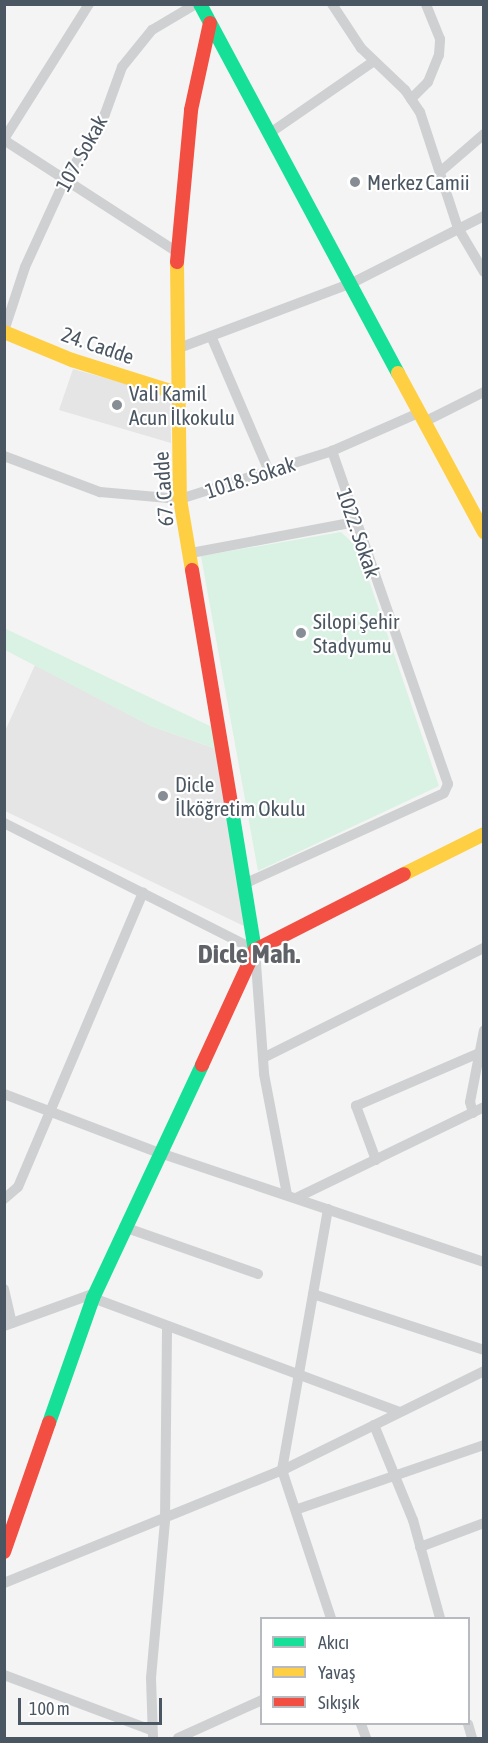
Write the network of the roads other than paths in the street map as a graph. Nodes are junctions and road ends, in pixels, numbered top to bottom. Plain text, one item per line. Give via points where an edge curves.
1 (89, 4) edge
2 (198, 4) edge
3 (332, 4) edge
4 (426, 4) edge
5 (210, 23) junction
6 (374, 61) junction
7 (411, 99) junction
8 (270, 133) junction
9 (483, 134) edge
10 (4, 140) edge
11 (440, 172) junction
12 (64, 182) junction
13 (483, 216) edge
14 (458, 228) junction
15 (177, 252) junction
16 (483, 272) edge
17 (352, 283) junction
18 (4, 331) edge
19 (211, 336) junction
20 (179, 348) junction
21 (483, 392) edge
22 (180, 394) junction
23 (424, 416) junction
24 (332, 451) junction
25 (4, 456) edge
26 (269, 471) junction
27 (180, 499) junction
28 (355, 522) junction
29 (483, 532) edge
30 (191, 553) junction
31 (4, 823) edge
32 (483, 834) edge
33 (246, 884) junction
34 (143, 892) junction
35 (483, 948) edge
36 (255, 950) junction
37 (483, 1030) edge
38 (479, 1053) junction
39 (263, 1058) junction
40 (4, 1094) edge
41 (483, 1107) edge
42 (51, 1112) junction
43 (473, 1113) junction
44 (157, 1152) junction
45 (376, 1160) junction
46 (292, 1197) junction
47 (4, 1199) edge
48 (328, 1209) junction
49 (124, 1227) junction
50 (483, 1262) edge
51 (258, 1274) dead end
52 (4, 1289) edge
53 (313, 1294) junction
54 (94, 1295) junction
55 (8, 1324) edge
56 (167, 1326) junction
57 (483, 1350) edge
58 (483, 1371) edge
59 (299, 1373) junction
60 (400, 1412) junction
61 (374, 1425) junction
62 (483, 1445) edge
63 (282, 1470) junction
64 (396, 1477) junction
65 (298, 1509) junction
66 (165, 1521) junction
67 (483, 1523) edge
68 (420, 1547) junction
69 (4, 1552) edge
70 (4, 1583) edge
71 (331, 1617) edge
72 (440, 1617) edge
73 (4, 1675) edge
74 (260, 1700) edge
75 (152, 1734) edge
76 (178, 1738) edge

1 - 10 street
2 - 5 street
2 - 12 street, 107. Sokak via 152,30 133,49 105,114
3 - 6 street
4 - 7 street via 440,39 439,56 428,82
5 - 8 street
5 - 15 street, 67. Cadde via 191,110
6 - 7 street
6 - 8 street
7 - 11 street via 420,112
8 - 17 street
9 - 11 street
10 - 12 street
11 - 14 street
12 - 15 street
12 - 18 street, 107. Sokak via 25,267
13 - 14 street
14 - 16 street
14 - 17 street
15 - 20 street, 67. Cadde
17 - 19 street
17 - 23 street
18 - 22 street, 24. Cadde via 72,360
19 - 20 street
19 - 26 street
20 - 22 street, 67. Cadde
21 - 23 street, 1018. Sokak
22 - 27 street, 67. Cadde
23 - 24 street, 1018. Sokak
23 - 29 street
24 - 26 street, 1018. Sokak
24 - 28 street, 1022. Sokak
25 - 27 street, 1018. Sokak via 100,492
26 - 27 street, 1018. Sokak
27 - 30 street, 67. Cadde
28 - 30 street
28 - 33 street, 1022. Sokak via 448,784 444,793
30 - 33 street, 67. Cadde
31 - 34 street
32 - 36 street
33 - 36 street, 67. Cadde
34 - 36 street
34 - 42 street
35 - 39 street
36 - 39 street
36 - 44 street
37 - 38 street
38 - 43 street via 470,1102
38 - 45 street via 356,1106
39 - 46 street
40 - 42 street
41 - 43 street
42 - 44 street
42 - 47 street via 18,1187
43 - 45 street
44 - 46 street
44 - 49 street
45 - 46 street
46 - 48 street
48 - 50 street
48 - 53 street
49 - 51 street
49 - 54 street
52 - 55 street
53 - 57 street
53 - 59 street
54 - 55 street
54 - 56 street
54 - 69 street
56 - 59 street
56 - 66 street
58 - 60 street
59 - 60 street
59 - 63 street
60 - 61 street
61 - 63 street
61 - 64 street
62 - 64 street
63 - 65 street
63 - 66 street
64 - 65 street
64 - 68 street
65 - 71 street
66 - 70 street
66 - 75 street
67 - 68 street
68 - 72 street
73 - 75 street
74 - 76 street

